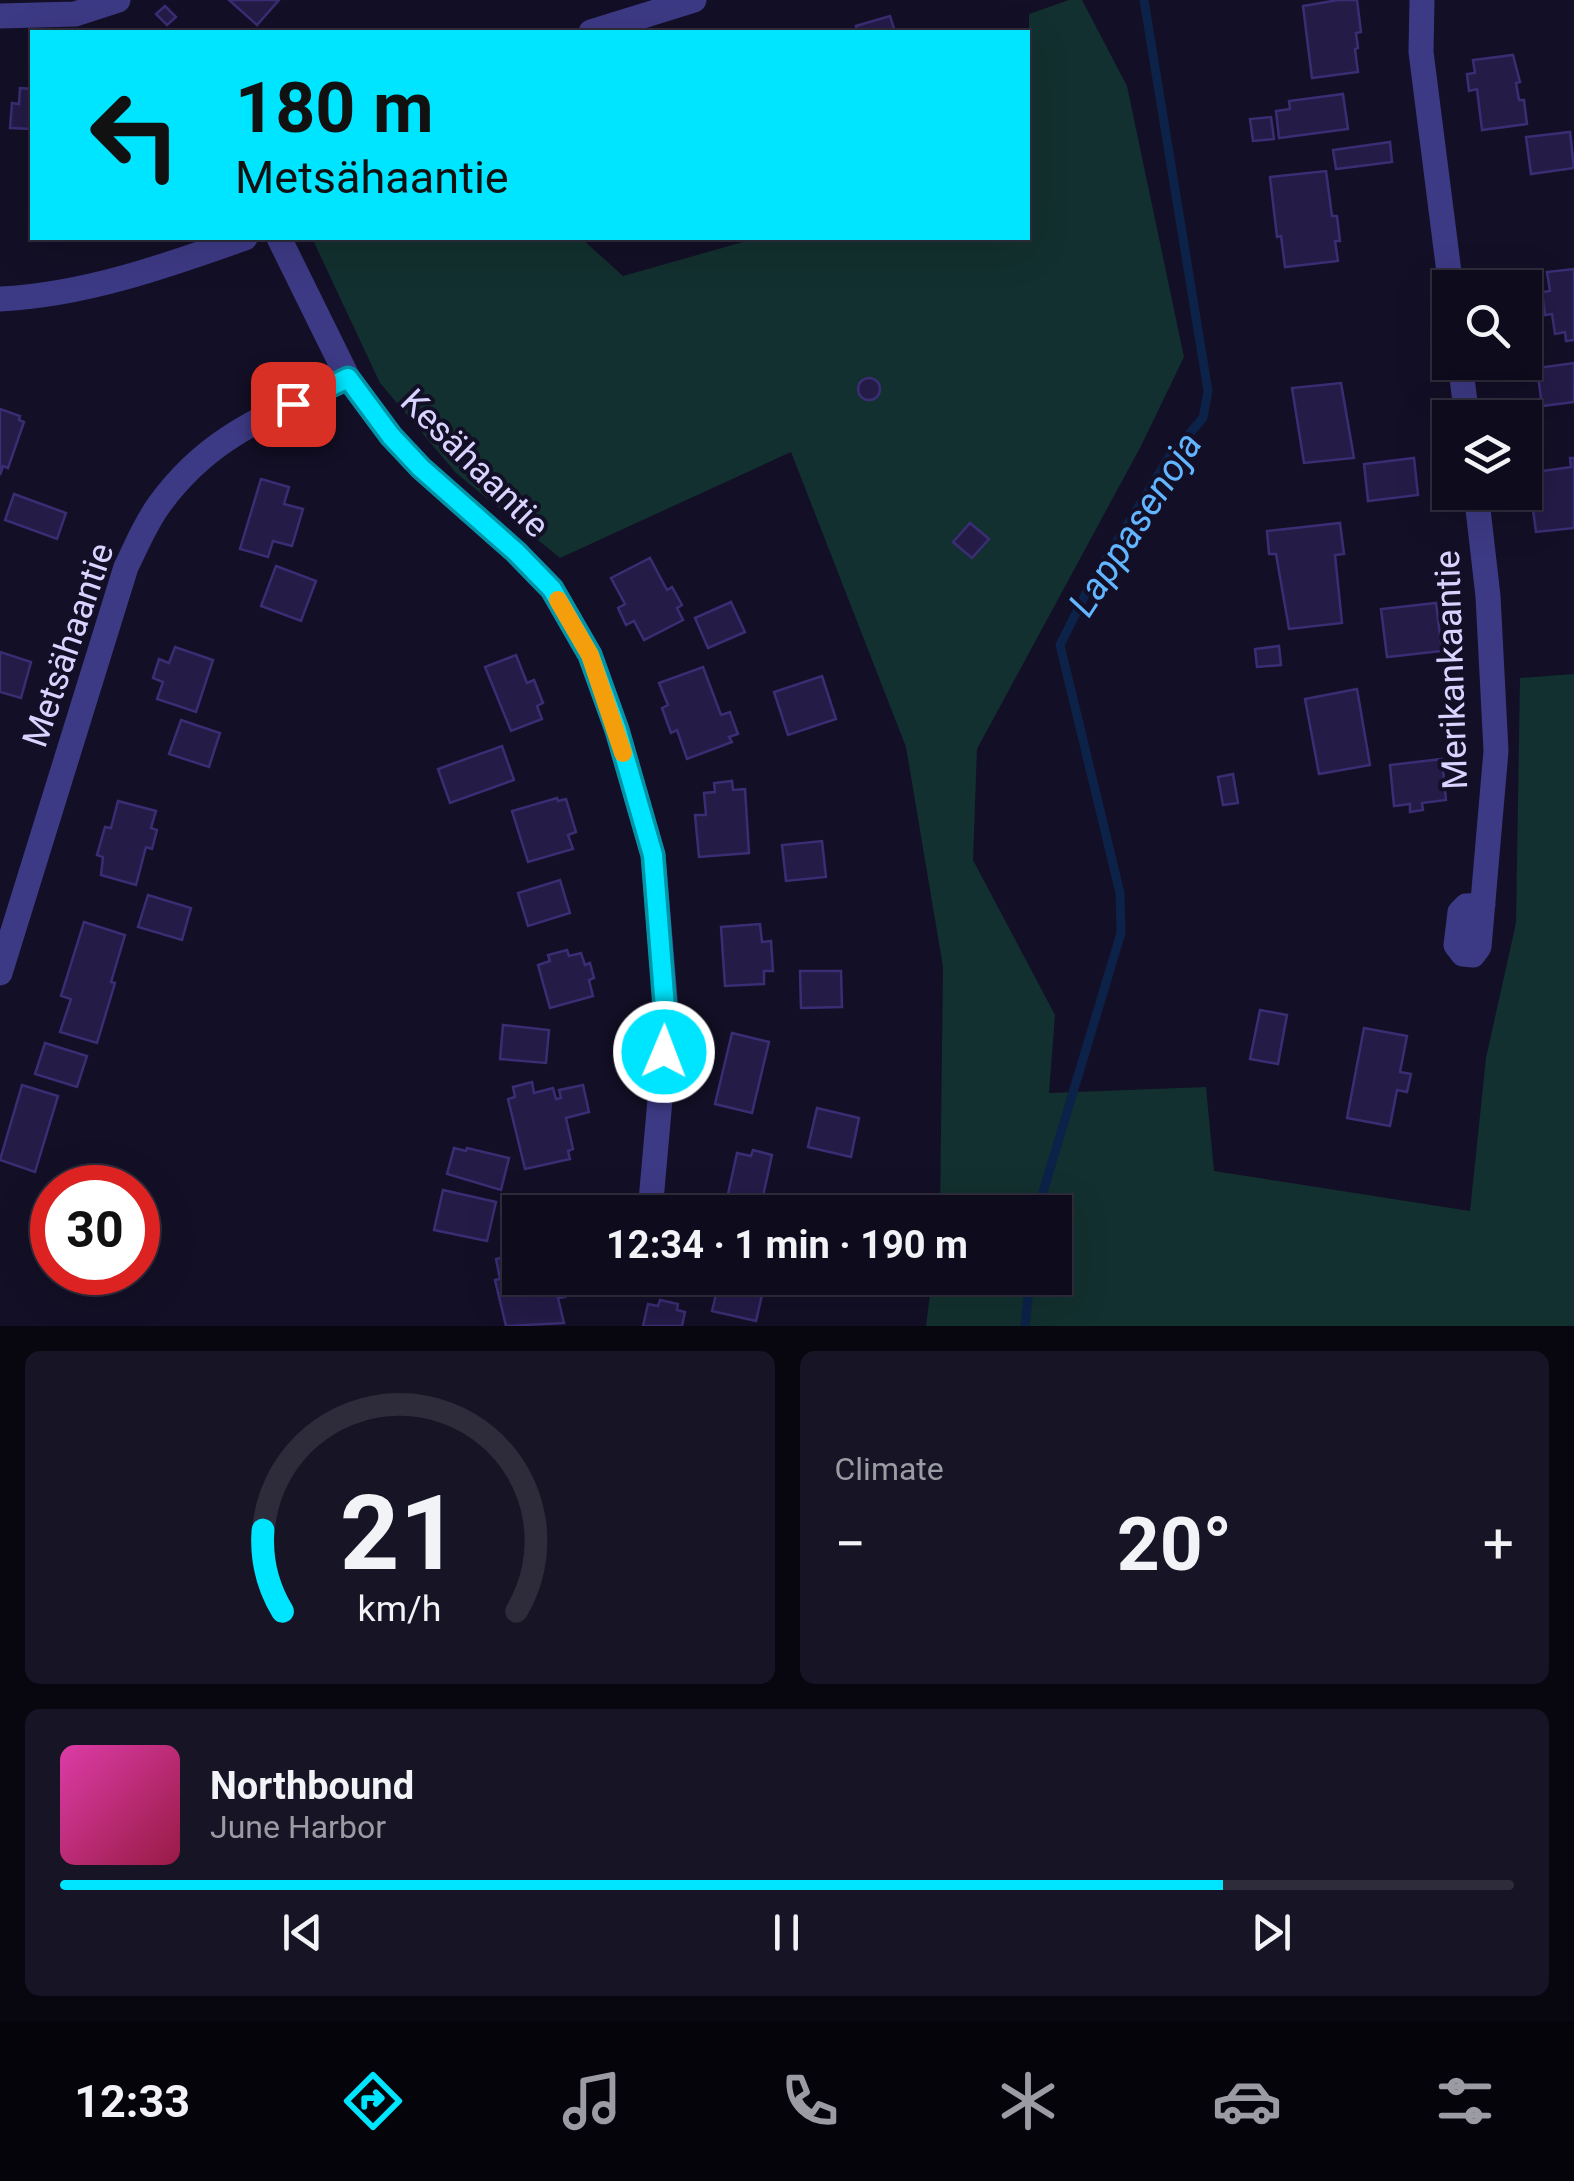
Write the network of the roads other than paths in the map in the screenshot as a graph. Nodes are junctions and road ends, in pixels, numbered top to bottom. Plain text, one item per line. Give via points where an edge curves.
1 (118, 0) edge
2 (694, 0) edge
3 (1422, 0) edge
4 (0, 16) edge
5 (596, 30) edge
6 (240, 240) edge
7 (280, 240) edge
8 (1448, 270) edge
9 (0, 299) edge
10 (348, 378) junction
11 (1478, 510) edge
12 (1483, 905) dead end
13 (0, 973) edge
14 (651, 1195) edge

1 - 4 street via 76,14
2 - 5 street
3 - 8 street
6 - 9 street via 162,267 38,297
7 - 10 street, Kesähaantie
10 - 13 street, Metsähaantie via 238,430 198,459 157,507 126,567
10 - 14 street, Kesähaantie via 421,468 552,589 590,655 653,855 666,1021
11 - 12 street, Merikankaantie via 1496,752

